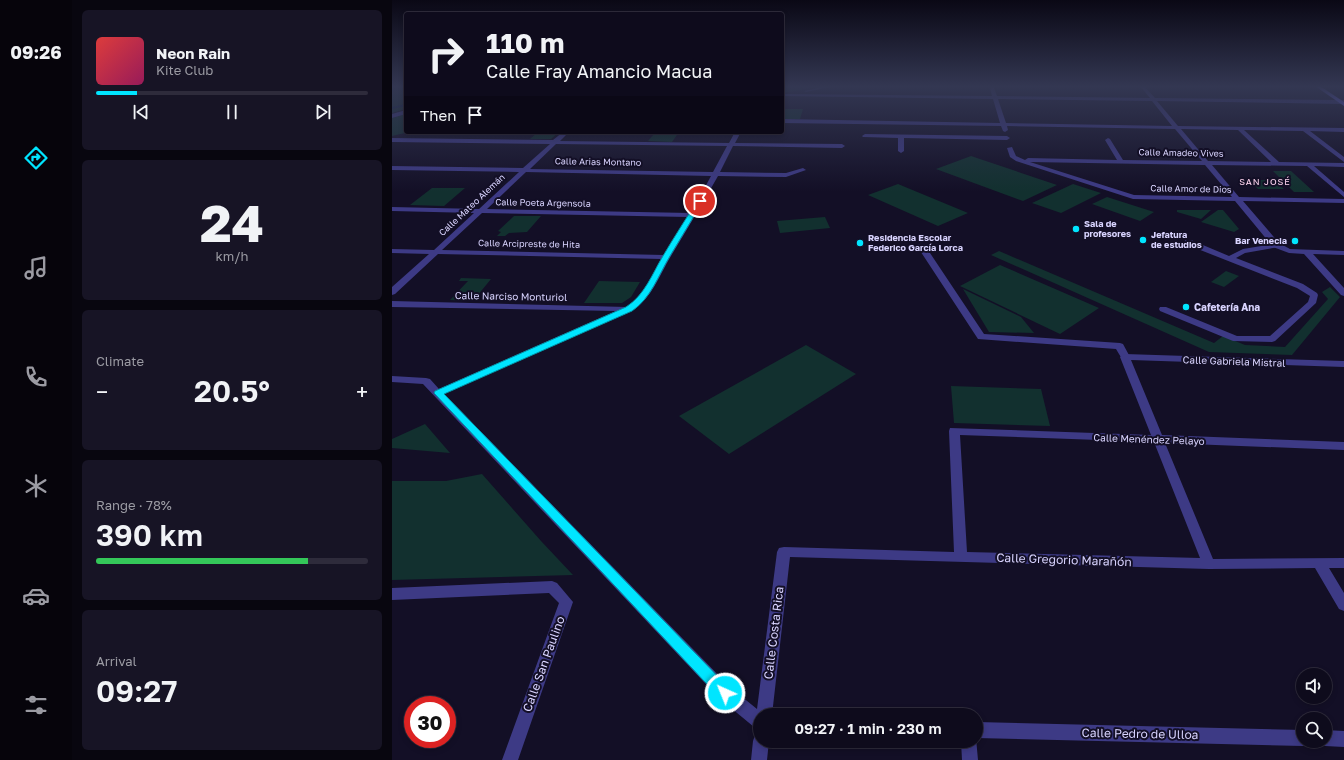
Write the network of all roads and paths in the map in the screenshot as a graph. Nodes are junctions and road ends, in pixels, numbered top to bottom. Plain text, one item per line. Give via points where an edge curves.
1 (808, 121) edge
2 (1002, 121) edge
3 (1171, 121) edge
4 (1003, 125) junction
5 (1176, 127) junction
6 (1239, 128) junction
7 (1304, 129) junction
8 (1344, 130) edge
9 (564, 134) edge
10 (737, 134) edge
11 (865, 136) dead end
12 (901, 136) junction
13 (392, 140) edge
14 (1108, 140) dead end
15 (554, 142) junction
16 (1009, 143) junction
17 (731, 145) junction
18 (842, 146) dead end
19 (901, 151) dead end
20 (1018, 160) junction
21 (1344, 160) edge
22 (1121, 161) junction
23 (1207, 163) junction
24 (1277, 164) junction
25 (1309, 165) junction
26 (1344, 165) edge
27 (392, 168) edge
28 (524, 170) junction
29 (803, 170) dead end
30 (715, 173) junction
31 (1344, 195) edge
32 (1237, 199) junction
33 (1344, 201) edge
34 (392, 209) edge
35 (479, 210) junction
36 (693, 215) junction
37 (1188, 242) dead end
38 (1276, 245) junction
39 (921, 246) dead end
40 (392, 251) edge
41 (435, 252) junction
42 (1307, 252) junction
43 (1344, 253) edge
44 (666, 257) junction
45 (1229, 259) junction
46 (392, 292) edge
47 (1344, 293) edge
48 (392, 304) edge
49 (629, 309) junction
50 (1163, 309) dead end
51 (1125, 357) junction
52 (1344, 364) edge
53 (392, 379) edge
54 (438, 393) junction
55 (1158, 440) junction
56 (1344, 446) edge
57 (784, 552) joint
58 (961, 557) junction
59 (1320, 563) junction
60 (1344, 563) edge
61 (1209, 564) junction
62 (392, 594) edge
63 (1344, 605) edge
64 (765, 708) edge
65 (753, 716) edge
66 (983, 730) edge
67 (1296, 738) edge
68 (1332, 738) edge
69 (1344, 739) edge
70 (760, 748) edge
71 (969, 748) edge
72 (510, 760) edge
73 (759, 760) edge
74 (970, 760) edge

1 - 4 street
2 - 4 street
3 - 5 street
4 - 5 street
4 - 16 street
5 - 6 street
5 - 23 street
6 - 7 street
6 - 24 street
7 - 8 street
7 - 21 street
9 - 15 street, Calle Mateo Alemán
10 - 17 street
11 - 12 street
12 - 16 street
12 - 19 street
13 - 15 street
14 - 22 street
15 - 17 street
15 - 28 street, Calle Mateo Alemán
16 - 20 street via 1013,157
17 - 18 street
17 - 30 street
20 - 22 street, Calle Amadeo Vives
20 - 32 street, Calle Amor de Dios via 1133,197
22 - 23 street, Calle Amadeo Vives
23 - 24 street, Calle Amadeo Vives
23 - 32 street
24 - 25 street, Calle Amadeo Vives
25 - 26 street, Calle Amadeo Vives
25 - 31 street
27 - 28 street, Calle Arias Montano
28 - 30 street, Calle Arias Montano
28 - 35 street, Calle Mateo Alemán
29 - 30 street, Calle Arias Montano via 786,175
30 - 36 street
32 - 33 street, Calle Amor de Dios
32 - 38 street
34 - 35 street, Calle Poeta Argensola
35 - 36 street, Calle Poeta Argensola
35 - 41 street, Calle Mateo Alemán
36 - 44 street
37 - 45 street
38 - 42 street via 1289,251
38 - 45 street via 1243,251
39 - 51 street via 981,337 1120,346
40 - 41 street, Calle Arcipreste de Hita
41 - 44 street, Calle Arcipreste de Hita
41 - 46 street, Calle Mateo Alemán
42 - 43 street
42 - 47 street
44 - 49 street via 645,295
45 - 50 street via 1300,286 1314,295 1312,303 1272,339 1236,339
48 - 49 street, Calle Narciso Monturiol
49 - 54 street
51 - 52 street, Calle Gabriela Mistral
51 - 55 street
53 - 54 street via 426,381
54 - 65 street via 725,693
55 - 56 street, Calle Menéndez Pelayo
55 - 58 street, Calle Menéndez Pelayo via 954,431
55 - 61 street
57 - 58 street, Calle Gregorio Marañón
57 - 64 street, Calle Costa Rica
58 - 61 street, Calle Gregorio Marañón
59 - 60 street, Calle Gregorio Marañón
59 - 61 street, Calle Gregorio Marañón
59 - 63 street
62 - 72 street, Calle San Paulino via 552,587 566,602
66 - 67 street, Calle Pedro de Ulloa
68 - 69 street
70 - 73 street
71 - 74 street

